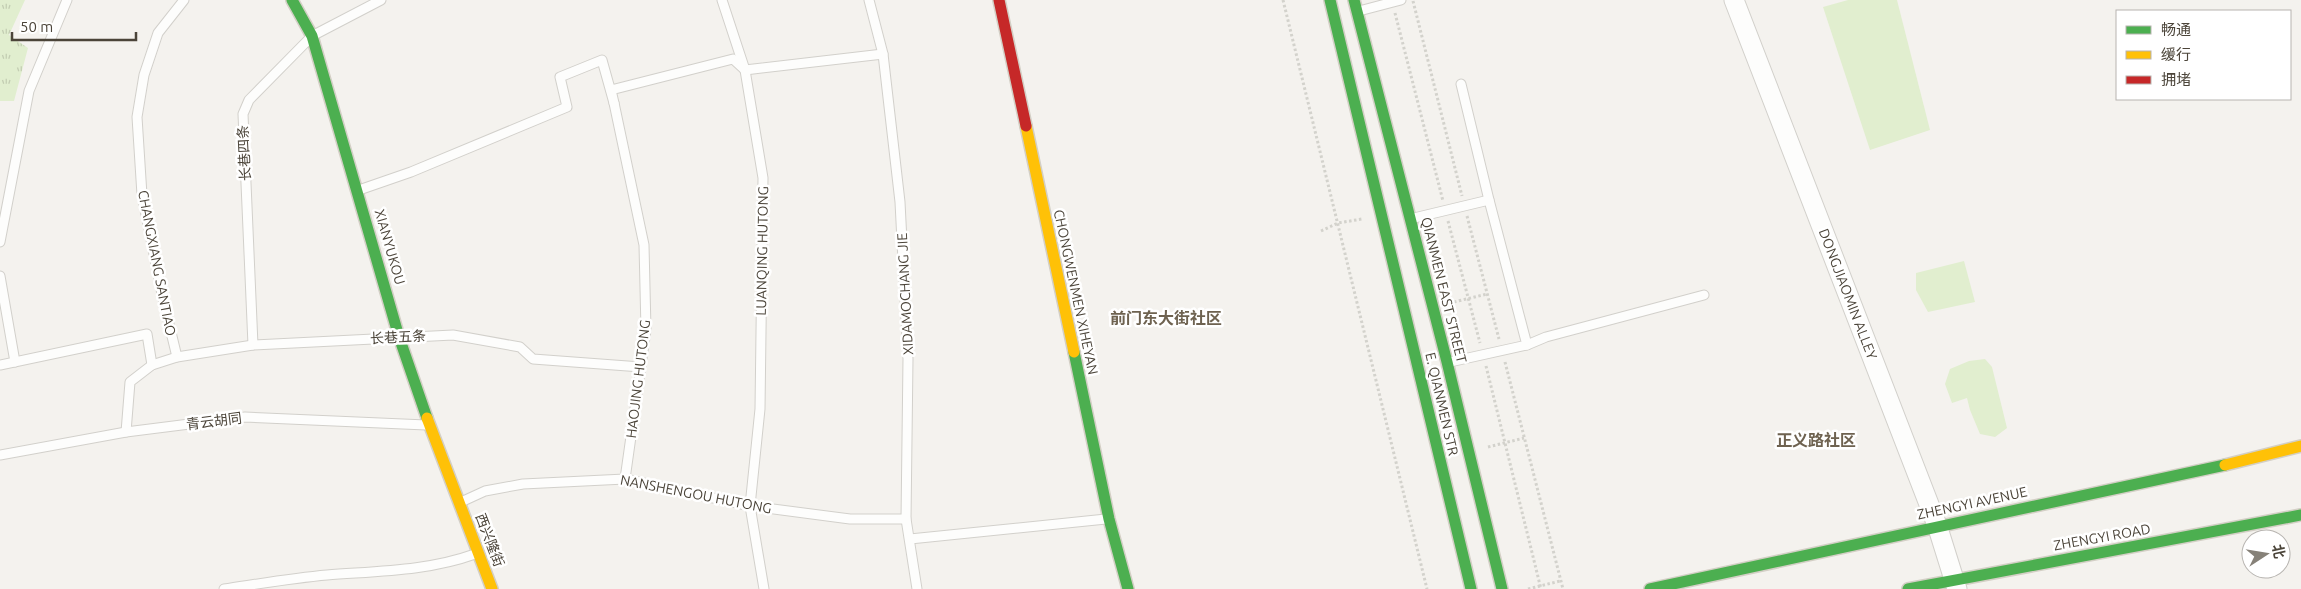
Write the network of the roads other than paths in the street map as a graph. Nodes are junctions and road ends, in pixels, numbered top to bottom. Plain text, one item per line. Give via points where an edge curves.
1 (66, 0) edge
2 (184, 0) edge
3 (292, 0) edge
4 (380, 0) edge
5 (722, 0) edge
6 (869, 0) edge
7 (999, 0) edge
8 (1330, 0) edge
9 (1734, 0) edge
10 (1397, 1) edge
11 (1355, 6) edge
12 (312, 36) junction
13 (883, 54) junction
14 (745, 70) junction
15 (1462, 84) dead end
16 (614, 103) junction
17 (358, 191) junction
18 (1488, 200) junction
19 (1397, 222) junction
20 (0, 242) edge
21 (0, 276) edge
22 (1704, 295) dead end
23 (399, 337) junction
24 (253, 345) junction
25 (1526, 345) junction
26 (177, 357) junction
27 (15, 362) junction
28 (1447, 362) junction
29 (0, 365) edge
30 (152, 365) junction
31 (641, 367) junction
32 (430, 425) junction
33 (126, 432) junction
34 (2301, 446) edge
35 (0, 456) edge
36 (625, 478) junction
37 (459, 502) junction
38 (750, 506) junction
39 (2301, 515) edge
40 (906, 519) junction
41 (1109, 519) junction
42 (1937, 525) junction
43 (910, 539) junction
44 (478, 553) junction
45 (1956, 584) edge
46 (224, 589) edge
47 (492, 589) edge
48 (764, 589) edge
49 (917, 589) edge
50 (1128, 589) edge
51 (1471, 589) edge
52 (1502, 589) edge
53 (1650, 589) edge
54 (1908, 589) edge

1 - 20 lane via 29,91
2 - 26 lane, CHANGXIANG SANTIAO via 158,33 144,75 137,117 142,195
3 - 12 street, XIANYUKOU
4 - 12 lane, 长巷四条
5 - 14 lane, LUANQING HUTONG
6 - 13 lane, XIDAMOCHANG JIE
7 - 41 street, CHONGWENMEN XIHEYAN
8 - 19 street, QIANMEN EAST STREET
9 - 42 street, DONGJIAOMIN ALLEY
10 - 11 lane
11 - 19 street, QIANMEN EAST STREET
12 - 17 street, XIANYUKOU
12 - 24 lane, 长巷四条 via 248,100 242,114
13 - 14 lane
13 - 40 lane, XIDAMOCHANG JIE via 900,202 908,359
14 - 16 lane via 733,59 610,90
14 - 38 lane, LUANQING HUTONG via 763,178 760,408
15 - 18 lane
16 - 17 lane, HAOJING HUTONG via 602,60 560,77 567,106
16 - 31 lane, HAOJING HUTONG via 644,245 646,330
17 - 23 street, XIANYUKOU
18 - 19 lane
18 - 25 lane
19 - 28 street, QIANMEN EAST STREET
19 - 51 street, E. QIANMEN STR
21 - 27 lane
22 - 25 lane
23 - 24 lane, 长巷五条
23 - 31 lane, 长巷五条 via 453,335 520,347 533,359
23 - 32 street, XIANYUKOU
24 - 26 lane, 长巷五条
25 - 28 lane
26 - 30 lane, 长巷五条
27 - 29 lane, CHANGXIANG SANTIAO
27 - 30 lane, CHANGXIANG SANTIAO via 147,334
28 - 52 street, QIANMEN EAST STREET
30 - 33 lane, 长巷五条 via 130,382
31 - 36 lane, HAOJING HUTONG
32 - 33 lane, 青云胡同 via 245,417
32 - 37 street, XIANYUKOU
33 - 35 lane, 青云胡同
34 - 42 street, ZHENGYI AVENUE via 2226,465
36 - 37 lane, NANSHENGOU HUTONG via 523,484 485,491
36 - 38 lane, NANSHENGOU HUTONG
37 - 44 street, 西兴隆街
38 - 40 lane, NANSHENGOU HUTONG via 850,519
38 - 48 lane, LUANQING HUTONG
39 - 45 street, ZHENGYI ROAD
40 - 43 lane, XIDAMOCHANG JIE
41 - 43 lane
41 - 50 street, CHONGWENMEN XIHEYAN
42 - 45 street, DONGJIAOMIN ALLEY
42 - 53 street, ZHENGYI AVENUE
43 - 49 lane, XIDAMOCHANG JIE
44 - 46 lane via 420,568 325,575
44 - 47 street, 西兴隆街
45 - 54 street, ZHENGYI ROAD

